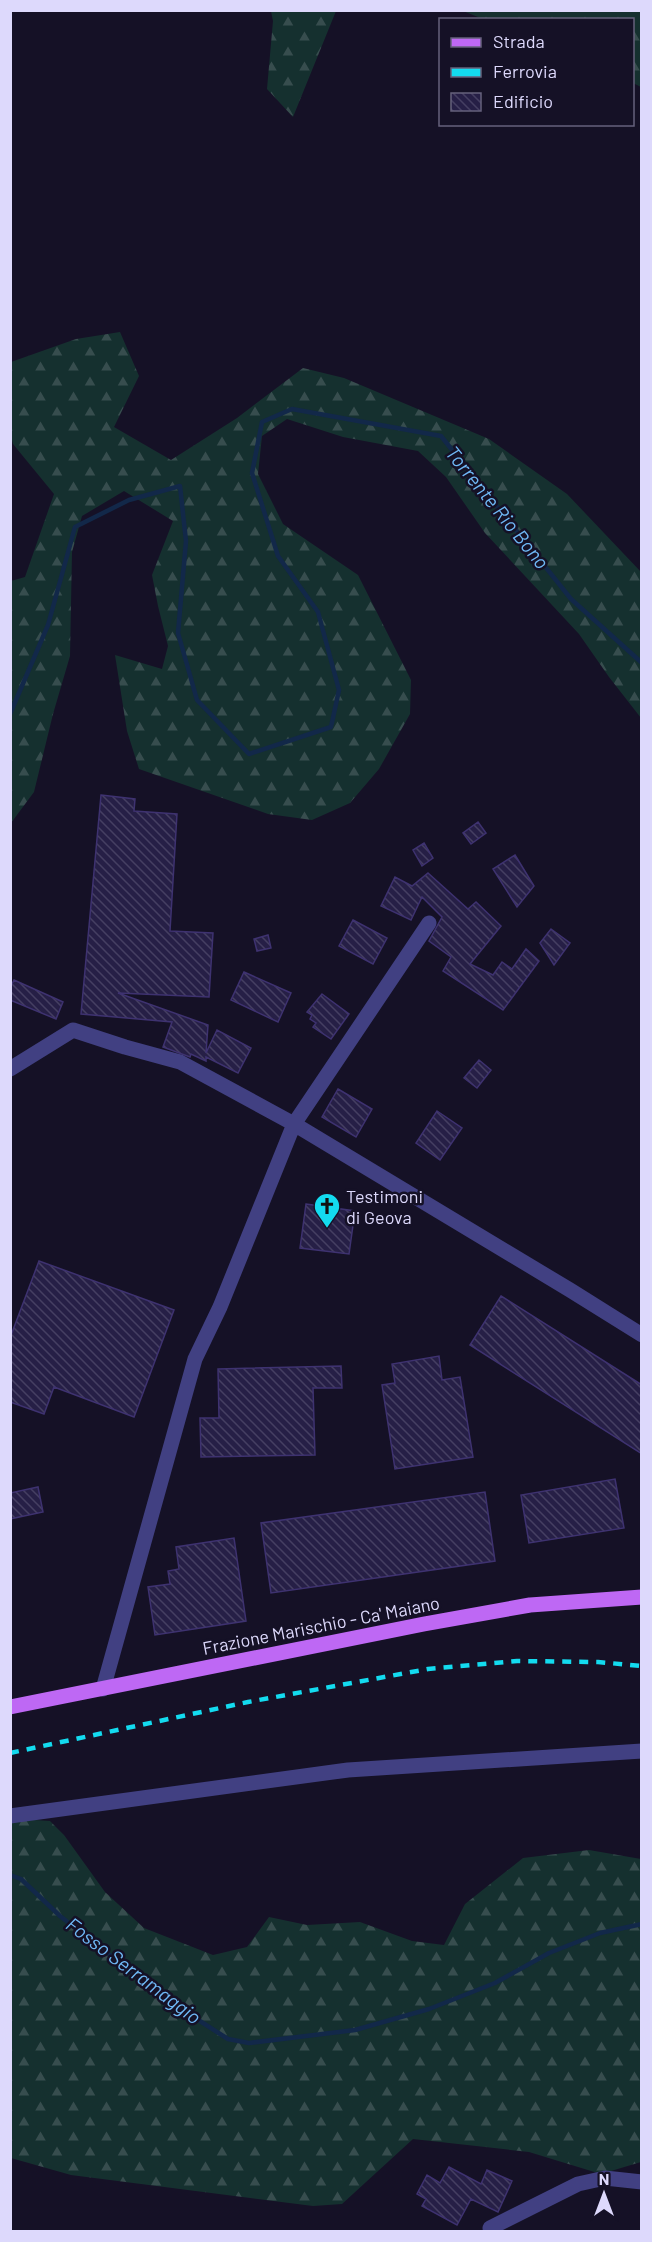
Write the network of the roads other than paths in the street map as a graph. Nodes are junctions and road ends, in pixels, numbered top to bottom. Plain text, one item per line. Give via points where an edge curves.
1 (429, 923) dead end
2 (10, 1069) edge
3 (294, 1124) junction
4 (642, 1335) edge
5 (642, 1597) edge
6 (103, 1689) junction
7 (10, 1707) edge
8 (642, 1750) edge
9 (10, 1816) edge
10 (642, 2181) edge
11 (490, 2228) dead end

1 - 3 street
2 - 3 street via 73,1030 180,1062
3 - 4 street
3 - 6 street via 195,1359
5 - 6 main road, Frazione Marischio - Ca' Maiano via 531,1605
6 - 7 main road, Frazione Marischio - Ca' Maiano
8 - 9 street via 348,1770
10 - 11 street via 605,2178 578,2184

